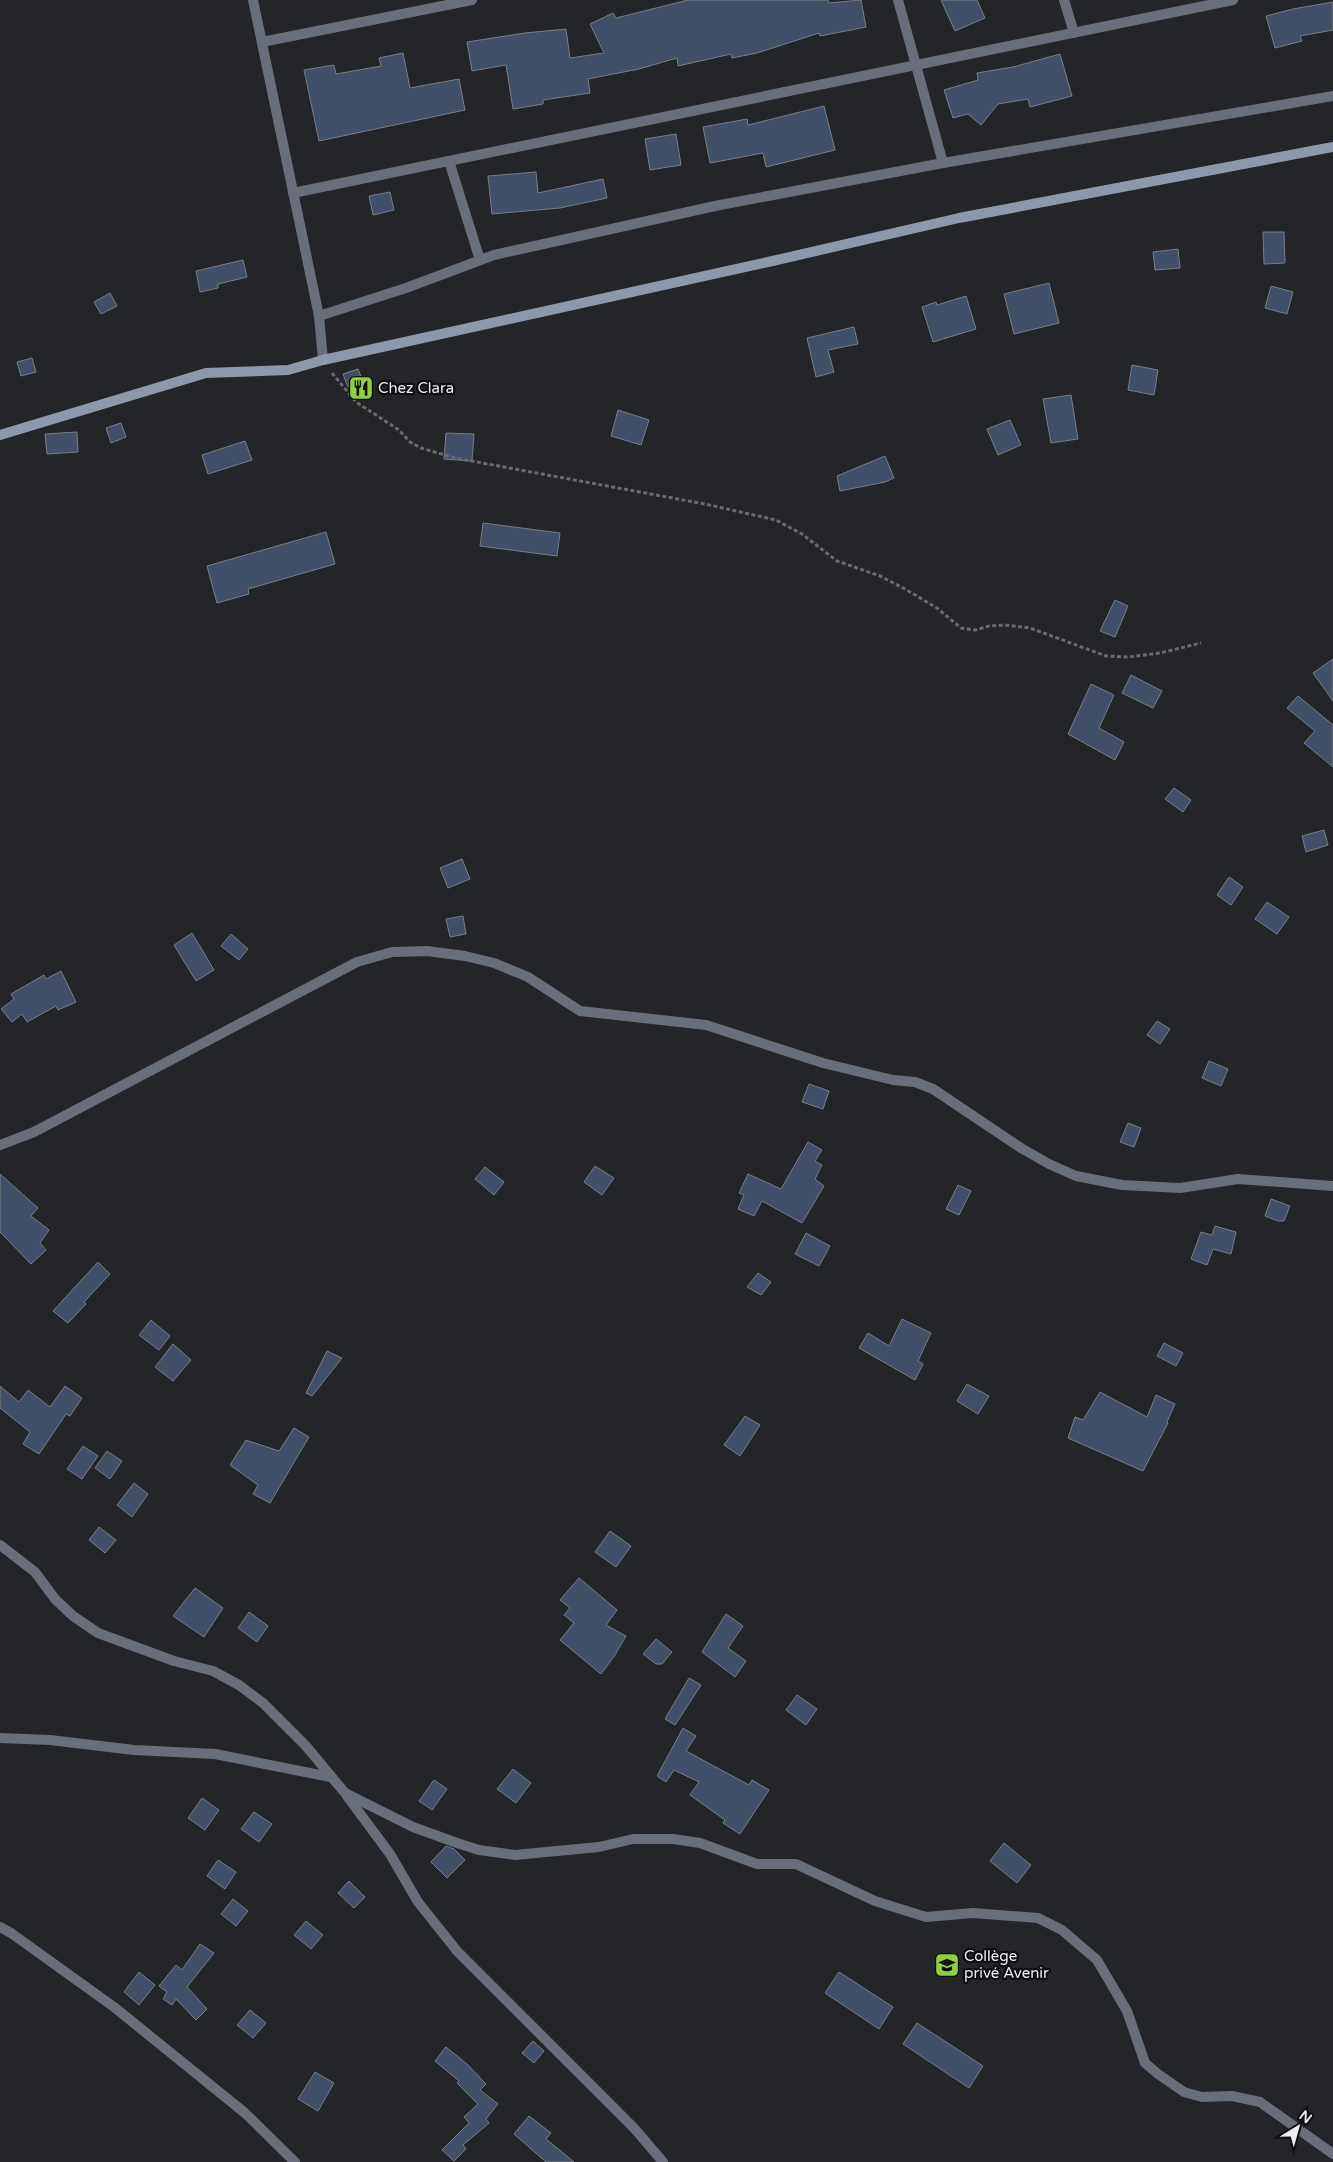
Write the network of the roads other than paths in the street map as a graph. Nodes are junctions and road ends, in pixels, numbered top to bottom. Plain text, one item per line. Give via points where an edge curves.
1 (253, 0) edge
2 (472, 0) edge
3 (898, 0) edge
4 (1064, 0) edge
5 (1228, 0) edge
6 (1074, 32) junction
7 (262, 42) junction
8 (916, 65) junction
9 (1333, 96) edge
10 (1333, 147) edge
11 (449, 161) junction
12 (943, 163) junction
13 (293, 193) junction
14 (480, 260) junction
15 (319, 316) junction
16 (323, 360) junction
17 (0, 435) edge
18 (0, 1146) edge
19 (1333, 1186) edge
20 (0, 1545) edge
21 (0, 1738) edge
22 (330, 1778) junction
23 (345, 1793) junction
24 (0, 1927) edge
25 (1333, 2154) edge
26 (295, 2162) edge
27 (663, 2162) edge

1 - 7 street
2 - 7 street
3 - 8 street
4 - 6 street
5 - 6 street
6 - 8 street
7 - 13 street
8 - 11 street
8 - 12 street
9 - 12 street
10 - 16 main road via 959,218
11 - 13 street
11 - 14 street
12 - 14 street via 715,206
13 - 15 street
14 - 15 street
15 - 16 street
16 - 17 main road via 288,370 206,373
18 - 19 street via 34,1132 357,962 392,952 427,951 494,963 528,977 580,1011 706,1024 822,1063 893,1080 916,1082 933,1089 1048,1164 1076,1176 1122,1185 1180,1188 1238,1179
20 - 22 street via 35,1572 55,1599 73,1616 98,1633 174,1661 213,1671 239,1685 263,1703 306,1746
21 - 22 street via 216,1754
22 - 23 street
23 - 25 street via 413,1827 479,1850 515,1855 599,1848 633,1839 673,1839 700,1844 757,1864 796,1864 875,1901 926,1917 973,1913 1038,1918 1062,1930 1097,1960 1127,2011 1145,2063 1158,2074 1184,2092 1260,2102
23 - 27 street via 390,1854 418,1902 457,1951 634,2128
24 - 26 street via 122,2014 245,2113

